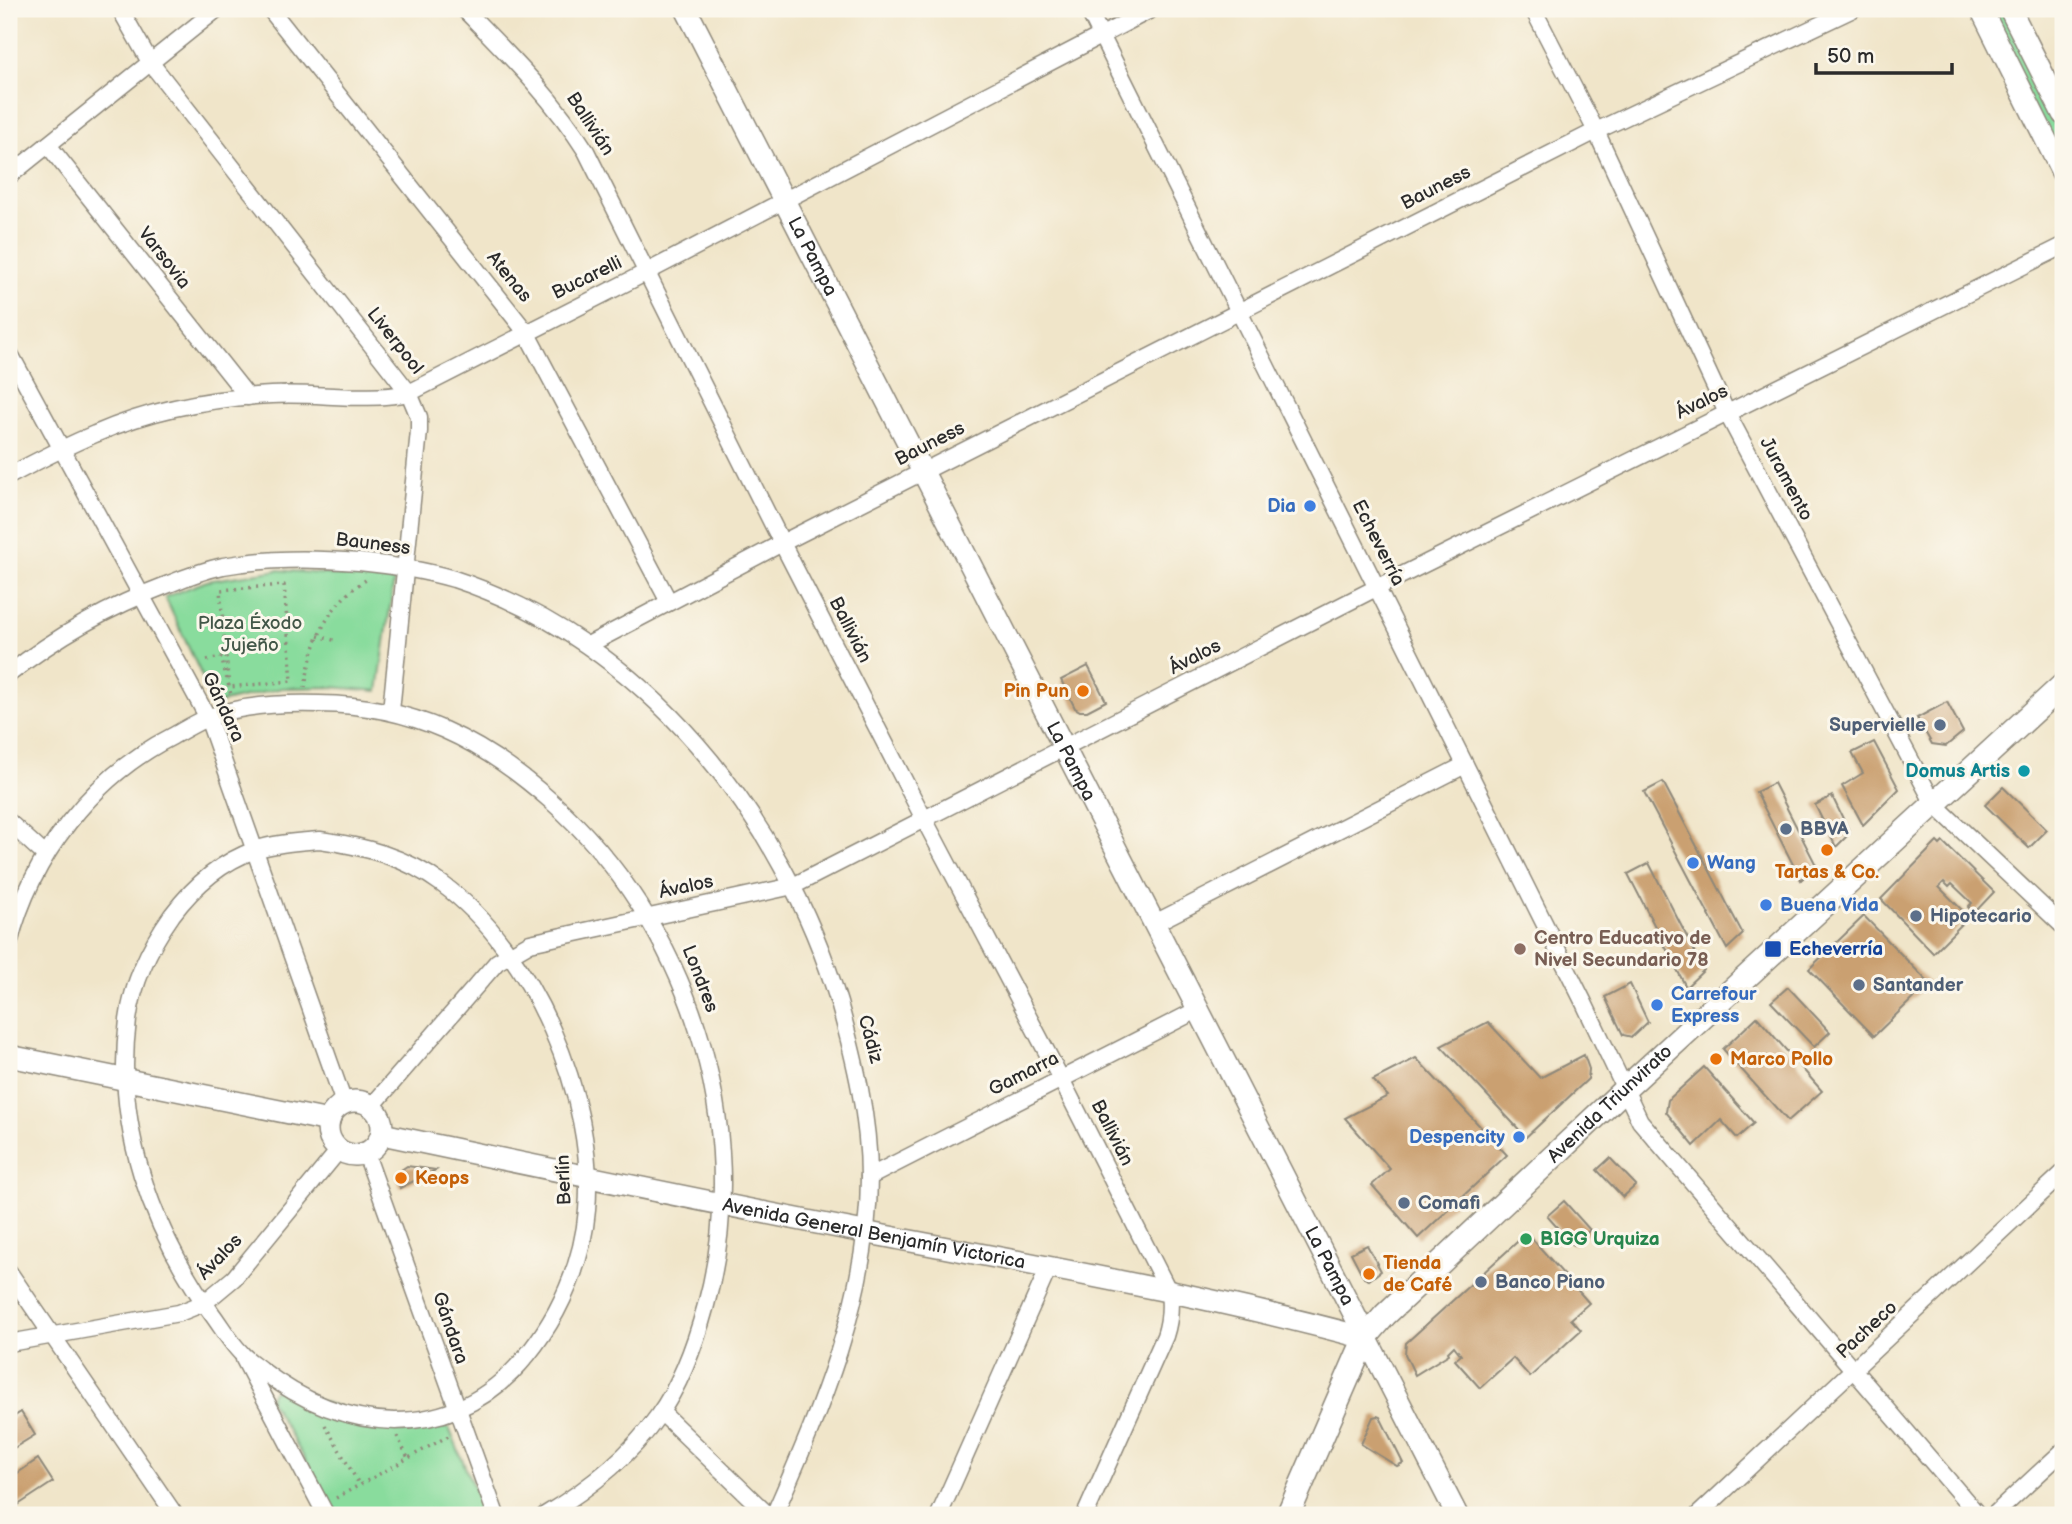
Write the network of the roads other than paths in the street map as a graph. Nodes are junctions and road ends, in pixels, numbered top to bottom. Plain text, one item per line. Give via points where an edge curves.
1 (120, 9) edge
2 (217, 9) edge
3 (270, 9) edge
4 (464, 9) edge
5 (685, 9) edge
6 (1088, 9) edge
7 (1152, 9) edge
8 (1532, 9) edge
9 (1853, 9) edge
10 (1981, 9) edge
11 (2010, 9) edge
12 (1101, 35) junction
13 (150, 62) junction
14 (2063, 114) edge
15 (1595, 131) junction
16 (48, 145) junction
17 (2063, 174) edge
18 (9, 176) edge
19 (784, 200) junction
20 (2063, 246) edge
21 (647, 272) junction
22 (1238, 311) junction
23 (526, 332) junction
24 (9, 352) edge
25 (409, 393) junction
26 (247, 397) junction
27 (1727, 413) junction
28 (62, 450) junction
29 (923, 471) junction
30 (9, 476) edge
31 (782, 542) junction
32 (402, 568) junction
33 (1377, 588) junction
34 (142, 594) junction
35 (668, 602) junction
36 (588, 645) junction
37 (9, 674) edge
38 (2063, 685) edge
39 (391, 711) junction
40 (208, 718) junction
41 (1063, 748) junction
42 (1465, 765) junction
43 (1934, 804) junction
44 (924, 819) junction
45 (9, 822) edge
46 (257, 850) junction
47 (45, 855) junction
48 (793, 886) junction
49 (648, 916) junction
50 (1155, 923) junction
51 (2063, 926) edge
52 (9, 944) edge
53 (509, 953) junction
54 (1199, 1009) junction
55 (9, 1056) edge
56 (1061, 1079) junction
57 (125, 1080) junction
58 (1625, 1089) junction
59 (344, 1103) junction
60 (372, 1106) junction
61 (329, 1121) junction
62 (382, 1134) junction
63 (339, 1150) junction
64 (366, 1154) junction
65 (2063, 1173) edge
66 (587, 1176) junction
67 (869, 1177) junction
68 (722, 1203) junction
69 (865, 1232) junction
70 (1049, 1267) junction
71 (9, 1272) edge
72 (1169, 1292) junction
73 (204, 1303) junction
74 (51, 1334) junction
75 (1365, 1338) junction
76 (9, 1343) edge
77 (241, 1354) junction
78 (1854, 1371) junction
79 (457, 1411) junction
80 (661, 1412) junction
81 (2063, 1451) edge
82 (324, 1511) edge
83 (175, 1515) edge
84 (496, 1515) edge
85 (545, 1515) edge
86 (768, 1515) edge
87 (774, 1515) edge
88 (939, 1515) edge
89 (1085, 1515) edge
90 (1288, 1515) edge
91 (1457, 1515) edge
92 (1698, 1515) edge
93 (1979, 1515) edge
94 (1994, 1515) edge

1 - 13 street, Liverpool
2 - 13 street
3 - 23 street, Atenas
4 - 21 street, Ballivián via 569,124
5 - 19 street, La Pampa
6 - 12 street, Echeverría
7 - 12 street, Bucarelli
8 - 15 street, Juramento
9 - 15 street, Bauness
10 - 17 street
11 - 14 street
12 - 19 street, Bucarelli
12 - 22 street, Echeverría
13 - 16 street
13 - 25 street, Liverpool
15 - 22 street, Bauness
15 - 27 street, Juramento
16 - 18 street
16 - 26 street, Varsovia
19 - 21 street, Bucarelli
19 - 29 street, La Pampa
20 - 27 street, Ávalos
21 - 23 street, Bucarelli
21 - 31 street, Ballivián
22 - 29 street, Bauness
22 - 33 street, Echeverría
23 - 25 street, Bucarelli
23 - 35 street, Atenas
24 - 28 street, Gándara
25 - 26 street, Bucarelli
25 - 32 street, Liverpool via 419,417 419,431
26 - 28 street, Bucarelli via 187,405 96,433
27 - 33 street, Ávalos
27 - 43 street, Juramento
28 - 30 street, Bucarelli
28 - 34 street, Gándara
29 - 31 street, Bauness
29 - 41 street, La Pampa
31 - 35 street, Bauness
31 - 44 street, Ballivián
32 - 34 street, Bauness via 324,559 274,559 219,567
32 - 36 street, Bauness via 482,590
32 - 39 street, Liverpool
33 - 41 street, Ávalos
33 - 42 street, Echeverría
34 - 37 street, Bauness via 88,620
34 - 40 street, Gándara
35 - 36 street, Bauness
36 - 48 street, Cádiz via 632,679 696,742 774,851
38 - 43 main road, Avenida Triunvirato
39 - 40 street, Londres via 302,704 256,707
39 - 49 street, Londres via 475,744 530,782 592,841
40 - 46 street, Gándara
40 - 47 street, Londres via 157,744 116,774 70,821
41 - 44 street, Ávalos
41 - 50 street, La Pampa
42 - 50 street
42 - 58 street, Echeverría
43 - 51 street, Juramento
43 - 58 main road, Avenida Triunvirato
44 - 48 street, Ávalos
44 - 56 street, Ballivián
45 - 47 street
46 - 53 street, Berlín via 320,840 383,853 441,883 466,903
46 - 57 street, Berlín via 229,862 203,881 162,929 135,987 128,1018
46 - 59 street, Gándara
47 - 52 street, Londres via 15,919
48 - 49 street, Ávalos
48 - 67 street, Cádiz via 830,974 857,1067
49 - 53 street, Ávalos via 530,943
49 - 68 street, Londres via 680,979 708,1067 718,1128
50 - 54 street, La Pampa
53 - 60 street, Ávalos
53 - 66 street, Berlín via 543,1012 569,1075
54 - 56 street, Gamarra
54 - 75 street, La Pampa
55 - 57 street
56 - 67 street, Gamarra
56 - 72 street, Ballivián
57 - 61 street
57 - 73 street, Berlín via 134,1148 147,1192 168,1245
58 - 75 main road, Avenida Triunvirato
58 - 78 street, Echeverría via 1640,1121
59 - 60 street via 359,1101
59 - 61 street
60 - 62 street via 381,1119
61 - 63 street via 329,1137
62 - 64 street
62 - 66 street, Avenida General Benjamín Victorica
63 - 64 street via 352,1156
63 - 73 street, Ávalos via 234,1278
64 - 79 street, Gándara
65 - 78 street, Pacheco
66 - 68 street, Avenida General Benjamín Victorica
66 - 79 street, Berlín via 587,1208 575,1270 563,1299 548,1326 508,1375
67 - 69 street, Cádiz
68 - 69 street, Avenida General Benjamín Victorica
68 - 80 street, Londres via 718,1251 700,1326
69 - 70 street, Avenida General Benjamín Victorica
69 - 87 street, Cádiz via 843,1342
70 - 72 street, Avenida General Benjamín Victorica
70 - 88 street
71 - 74 street
72 - 75 street, Avenida General Benjamín Victorica
72 - 89 street via 1170,1322 1165,1336
73 - 74 street, Ávalos via 179,1312
73 - 77 street, Berlín
74 - 76 street, Ávalos
74 - 83 street
75 - 90 main road, Avenida Triunvirato
75 - 91 street, La Pampa
77 - 79 street, Berlín via 312,1403 363,1418 435,1418
77 - 82 street
78 - 92 street, Pacheco
78 - 93 street, Echeverría
79 - 84 street, Gándara
80 - 85 street, Londres via 600,1476
80 - 86 street
81 - 94 street

